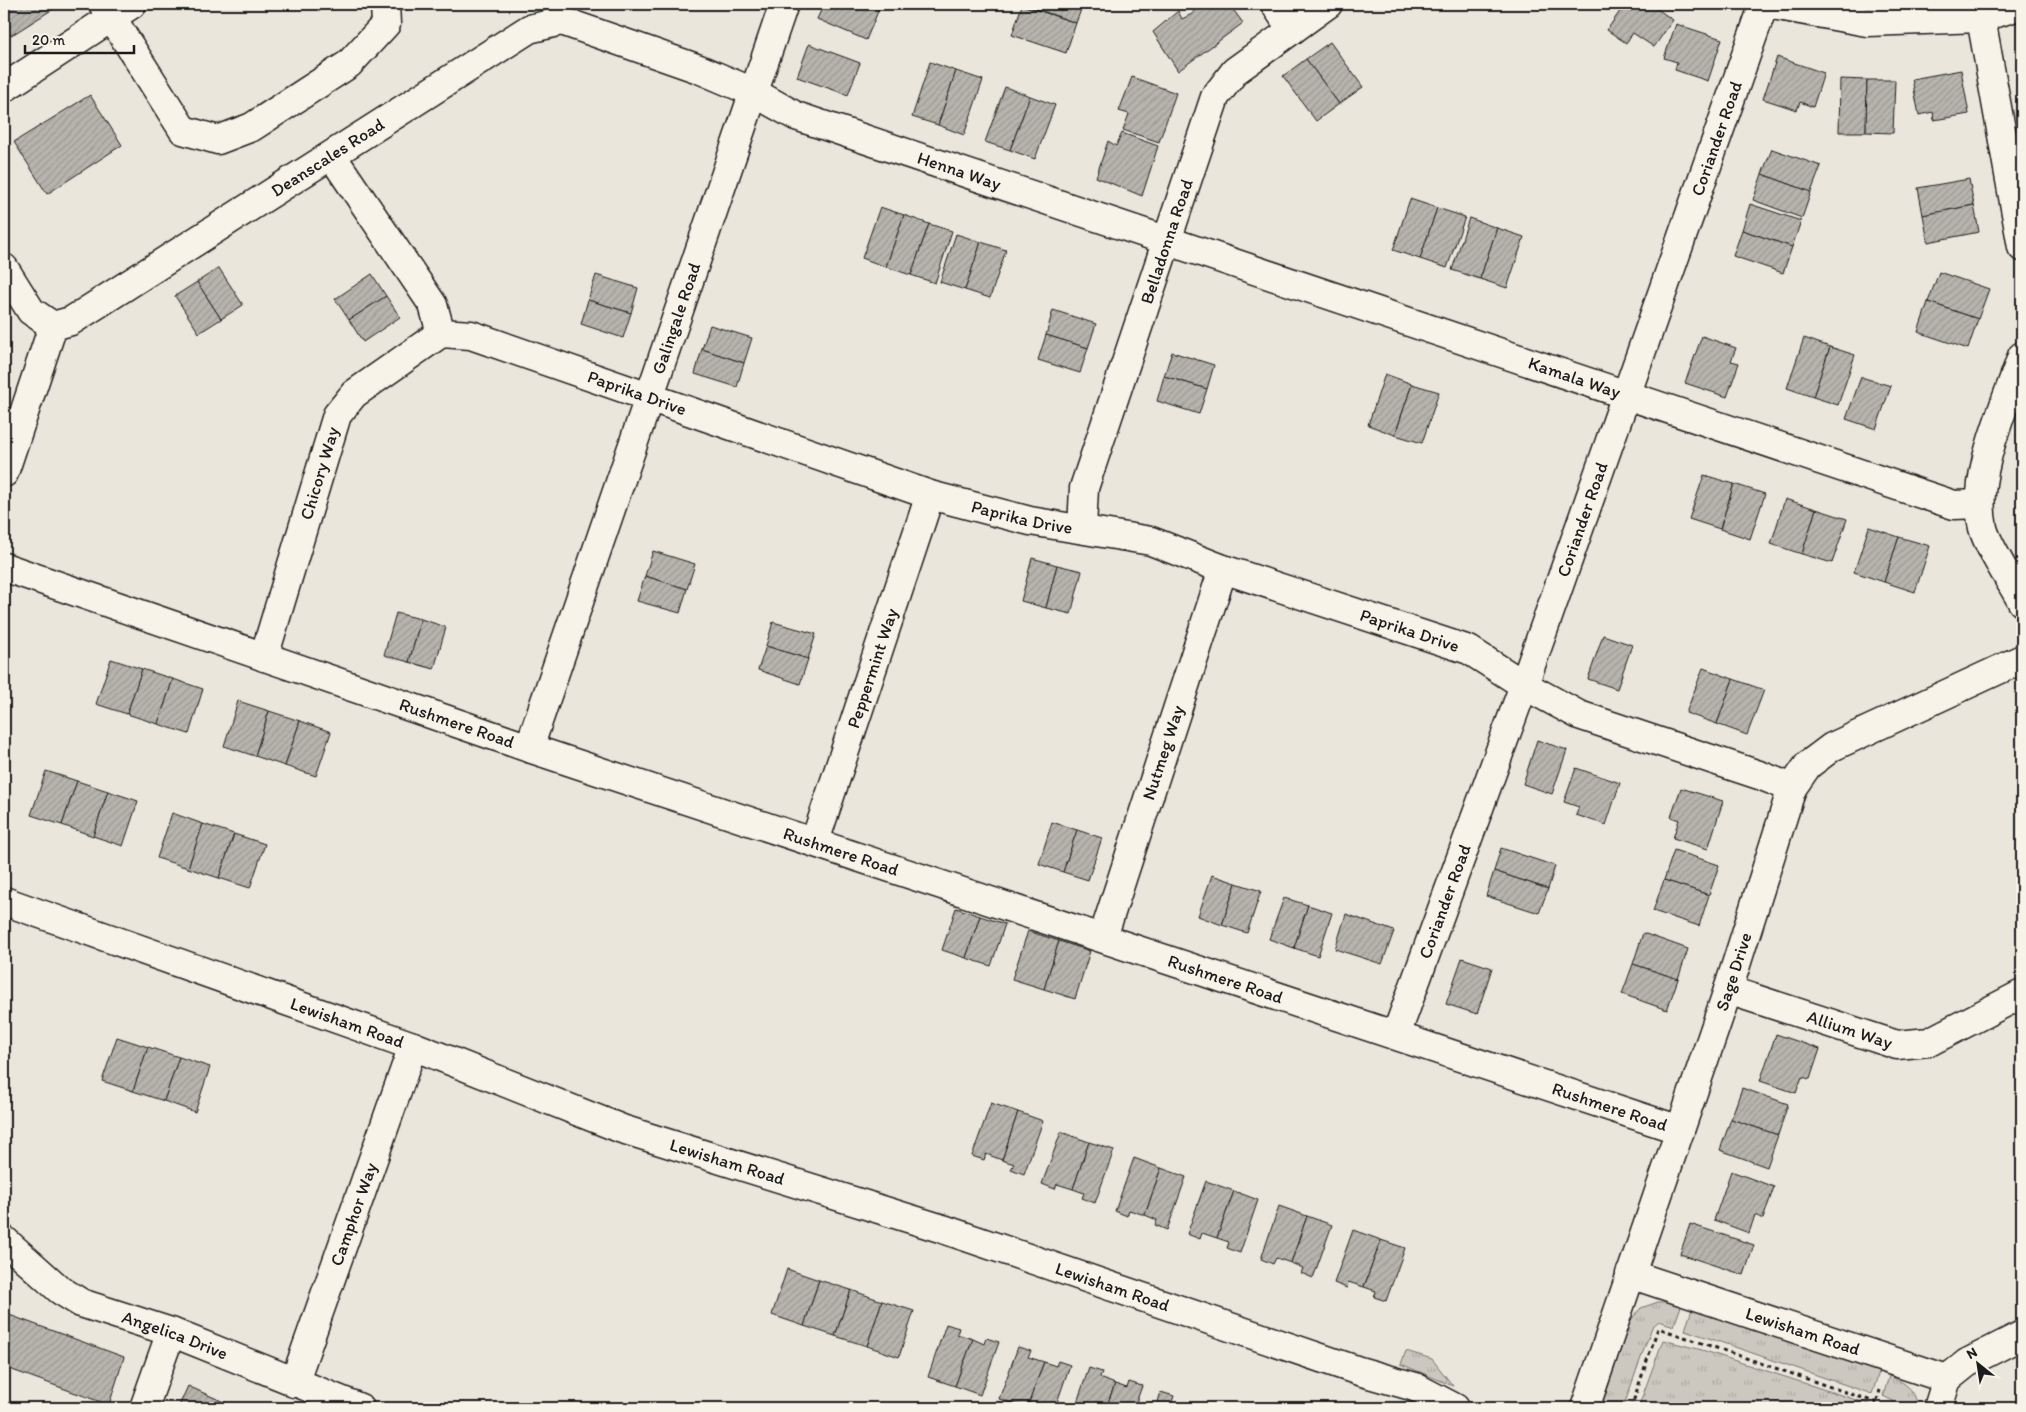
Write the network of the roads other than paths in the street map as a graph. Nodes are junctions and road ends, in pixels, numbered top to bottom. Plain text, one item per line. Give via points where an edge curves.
1 (385, 4) edge
2 (784, 4) edge
3 (1275, 4) edge
4 (1328, 4) edge
5 (1766, 4) edge
6 (2022, 5) edge
7 (116, 8) edge
8 (1981, 18) junction
9 (1292, 30) junction
10 (4, 88) edge
11 (753, 92) junction
12 (332, 156) junction
13 (1168, 242) junction
14 (2022, 247) edge
15 (4, 268) edge
16 (53, 326) junction
17 (441, 333) junction
18 (2022, 356) edge
19 (1625, 396) junction
20 (649, 398) junction
21 (4, 472) edge
22 (930, 495) junction
23 (1980, 504) junction
24 (1082, 529) junction
25 (4, 567) edge
26 (1223, 569) junction
27 (2022, 602) edge
28 (264, 657) junction
29 (2022, 659) edge
30 (1524, 685) junction
31 (530, 748) junction
32 (1792, 788) junction
33 (815, 841) junction
34 (4, 901) edge
35 (1103, 937) junction
36 (1728, 990) junction
37 (2022, 994) edge
38 (1396, 1035) junction
39 (413, 1046) junction
40 (1680, 1130) junction
41 (4, 1240) edge
42 (1630, 1274) junction
43 (171, 1332) junction
44 (2022, 1335) edge
45 (1948, 1379) junction
46 (294, 1383) junction
47 (144, 1408) edge
48 (360, 1408) edge
49 (1455, 1408) edge
50 (1585, 1408) edge
51 (1938, 1408) edge

1 - 7 street via 386,24 350,64 252,127 218,140 183,130
2 - 11 street, Galingale Road
3 - 9 street
4 - 9 street, Belladonna Road
5 - 8 street via 1867,22
5 - 19 street, Coriander Road
6 - 8 street
7 - 10 street
8 - 14 street
9 - 13 street, Belladonna Road via 1235,71 1215,96
11 - 12 street, Deanscales Road via 699,69 562,21 529,28
11 - 13 street, Henna Way via 796,116
11 - 20 street, Galingale Road
12 - 16 street, Deanscales Road via 71,321
12 - 17 street via 434,305
13 - 19 street, Kamala Way
13 - 24 street, Belladonna Road via 1084,488
15 - 16 street via 31,311
16 - 21 street
17 - 20 street, Paprika Drive via 471,335
17 - 28 street, Chicory Way via 354,394 337,415
18 - 23 street via 1982,476
19 - 23 street, Kamala Way via 1954,505
19 - 30 street, Coriander Road
20 - 22 street, Paprika Drive
20 - 31 street, Galingale Road
22 - 24 street, Paprika Drive via 1030,521
22 - 33 street, Peppermint Way
23 - 27 street via 1984,530
24 - 26 street, Paprika Drive via 1151,541
25 - 28 street, Rushmere Road
26 - 30 street, Paprika Drive via 1468,650
26 - 35 street, Nutmeg Way
28 - 31 street, Rushmere Road
29 - 32 street, Sage Drive via 1832,746 1808,765
30 - 32 street, Paprika Drive via 1579,715
30 - 38 street, Coriander Road
31 - 33 street, Rushmere Road
32 - 36 street, Sage Drive
33 - 35 street, Rushmere Road
34 - 39 street, Lewisham Road
35 - 38 street, Rushmere Road
36 - 37 street, Allium Way via 1897,1045 1929,1042
36 - 40 street, Sage Drive
38 - 40 street, Rushmere Road
39 - 46 street, Camphor Way
39 - 49 street, Lewisham Road via 622,1129 943,1229 1359,1371 1415,1387
40 - 42 street, Sage Drive
41 - 43 street, Angelica Drive via 60,1290 81,1303
42 - 45 street, Lewisham Road
42 - 50 street, Sage Drive
43 - 46 street, Angelica Drive
43 - 47 street
44 - 45 street via 1967,1363
45 - 51 street
46 - 48 street, Angelica Drive

